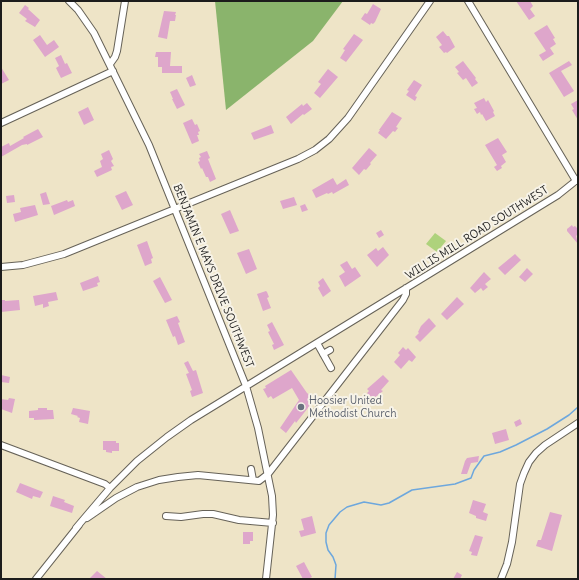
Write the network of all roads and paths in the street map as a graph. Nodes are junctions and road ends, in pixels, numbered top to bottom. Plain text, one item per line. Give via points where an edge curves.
1 (69, 1) edge
2 (125, 1) edge
3 (430, 1) edge
4 (468, 1) edge
5 (110, 64) junction
6 (113, 71) junction
7 (1, 123) edge
8 (577, 180) edge
9 (176, 209) junction
10 (1, 267) edge
11 (406, 288) junction
12 (342, 327) junction
13 (346, 334) dead end
14 (317, 343) junction
15 (330, 350) dead end
16 (323, 354) junction
17 (330, 368) dead end
18 (246, 386) junction
19 (578, 423) edge
20 (1, 445) edge
21 (251, 469) dead end
22 (268, 474) junction
23 (253, 480) junction
24 (110, 488) junction
25 (166, 516) dead end
26 (273, 523) junction
27 (76, 528) junction
28 (36, 579) edge
29 (266, 579) edge
30 (501, 579) edge

1 - 5 street, BENJAMIN E MAYS DRIVE SOUTHWEST via 94,32
2 - 5 street via 117,51
3 - 9 street via 348,118 329,139 298,159
4 - 8 street
5 - 6 street, BENJAMIN E MAYS DRIVE SOUTHWEST
6 - 7 street
6 - 9 street, BENJAMIN E MAYS DRIVE SOUTHWEST via 150,145
8 - 11 street, WILLIS MILL ROAD SOUTHWEST via 558,195
9 - 10 street via 64,254 22,265
9 - 18 street, BENJAMIN E MAYS DRIVE SOUTHWEST
11 - 12 street
11 - 22 street, WILLIS MILL ROAD SOUTHWEST via 403,300
12 - 13 street
12 - 14 street
14 - 16 street
14 - 18 street
15 - 16 street
16 - 17 street
18 - 22 street, BENJAMIN E MAYS DRIVE SOUTHWEST
18 - 24 street via 167,437 137,461
19 - 30 street via 536,453 524,473 520,484 512,542
20 - 24 street
21 - 23 street
22 - 23 street via 259,480
22 - 26 street, BENJAMIN E MAYS DRIVE SOUTHWEST
23 - 27 street via 198,475 159,480 116,498
24 - 27 street
25 - 26 street via 213,514 239,520
26 - 29 street, BENJAMIN E MAYS DRIVE SOUTHWEST
27 - 28 street

